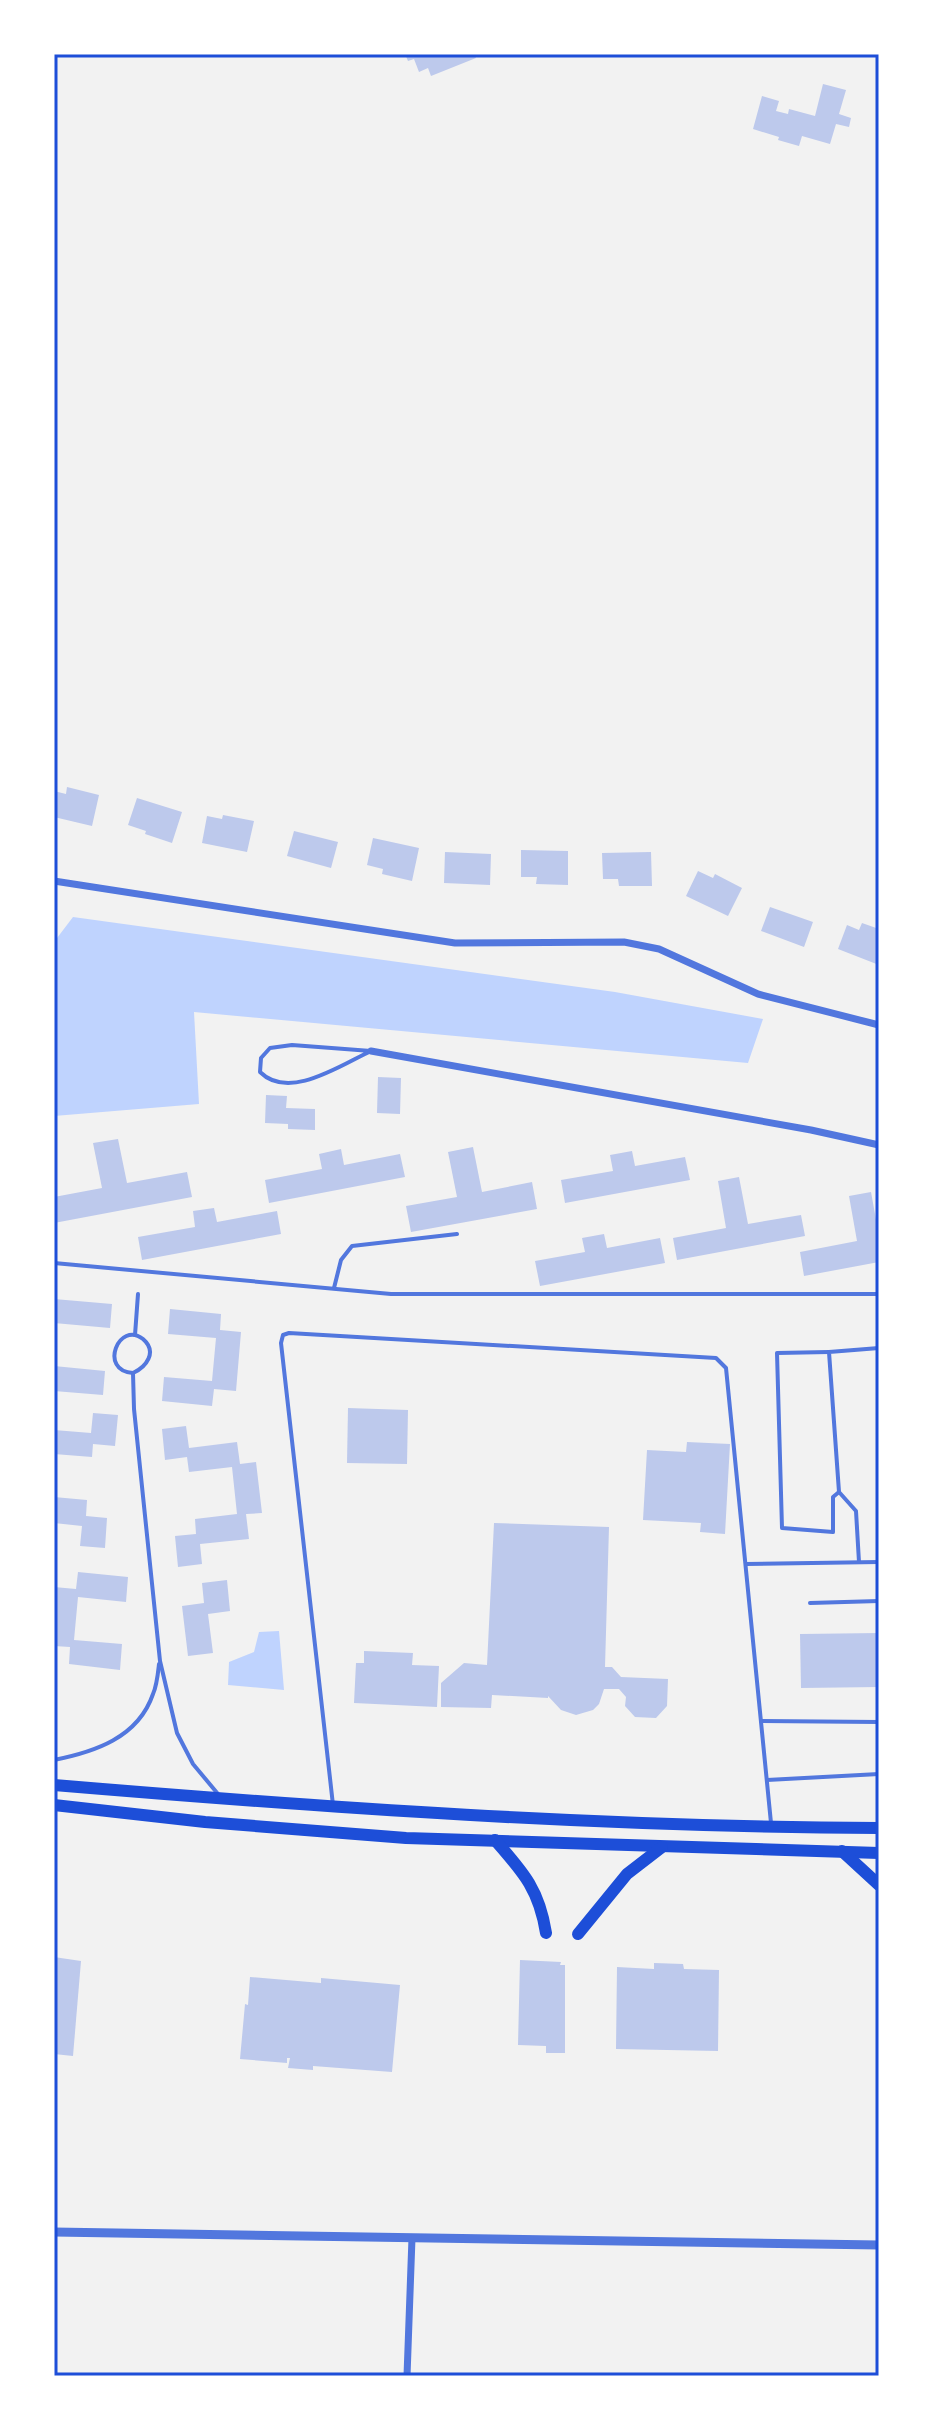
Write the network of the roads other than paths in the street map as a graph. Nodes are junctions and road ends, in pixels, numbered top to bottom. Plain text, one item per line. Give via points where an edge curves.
1 (54, 881) edge
2 (879, 1025) edge
3 (371, 1051) junction
4 (879, 1145) edge
5 (457, 1234) dead end
6 (54, 1263) edge
7 (334, 1288) junction
8 (138, 1294) dead end
9 (879, 1294) edge
10 (135, 1335) junction
11 (879, 1348) edge
12 (829, 1352) junction
13 (133, 1373) junction
14 (839, 1492) junction
15 (859, 1562) junction
16 (879, 1562) edge
17 (746, 1564) junction
18 (879, 1601) edge
19 (810, 1603) dead end
20 (160, 1661) junction
21 (761, 1721) junction
22 (879, 1722) edge
23 (54, 1760) edge
24 (879, 1774) edge
25 (767, 1780) junction
26 (54, 1785) edge
27 (222, 1799) junction
28 (54, 1805) edge
29 (333, 1808) junction
30 (772, 1827) junction
31 (879, 1828) edge
32 (495, 1840) junction
33 (662, 1847) junction
34 (842, 1851) junction
35 (879, 1853) edge
36 (879, 1885) edge
37 (546, 1933) dead end
38 (578, 1934) dead end
39 (54, 2232) edge
40 (412, 2238) junction
41 (879, 2245) edge
42 (407, 2376) edge

1 - 2 street via 455,943 624,942 659,949 758,994
3 - 3 lane via 278,1046 265,1052 259,1066 267,1079 293,1083
3 - 4 street
5 - 7 lane via 352,1246 341,1260
6 - 7 lane
7 - 9 lane via 391,1294
8 - 10 lane
10 - 13 lane via 150,1349 150,1359
10 - 13 lane via 124,1337 114,1354 122,1370
11 - 12 lane
12 - 14 lane
12 - 14 lane via 777,1353 782,1528 833,1532 833,1497
13 - 20 lane
14 - 15 lane via 856,1511
15 - 16 lane
15 - 17 lane
17 - 21 lane
17 - 29 lane via 726,1368 716,1358 283,1335
18 - 19 lane
20 - 23 lane via 153,1695 117,1740
20 - 27 lane via 177,1733 193,1764
21 - 22 lane
21 - 25 lane
24 - 25 lane
25 - 30 lane
26 - 27 highway
27 - 29 highway
28 - 32 highway via 298,1830
29 - 30 highway
30 - 31 highway
32 - 33 highway
32 - 37 highway via 535,1891
33 - 34 highway
33 - 38 highway via 627,1874
34 - 35 highway
34 - 36 highway
39 - 40 street
40 - 41 street
40 - 42 street

